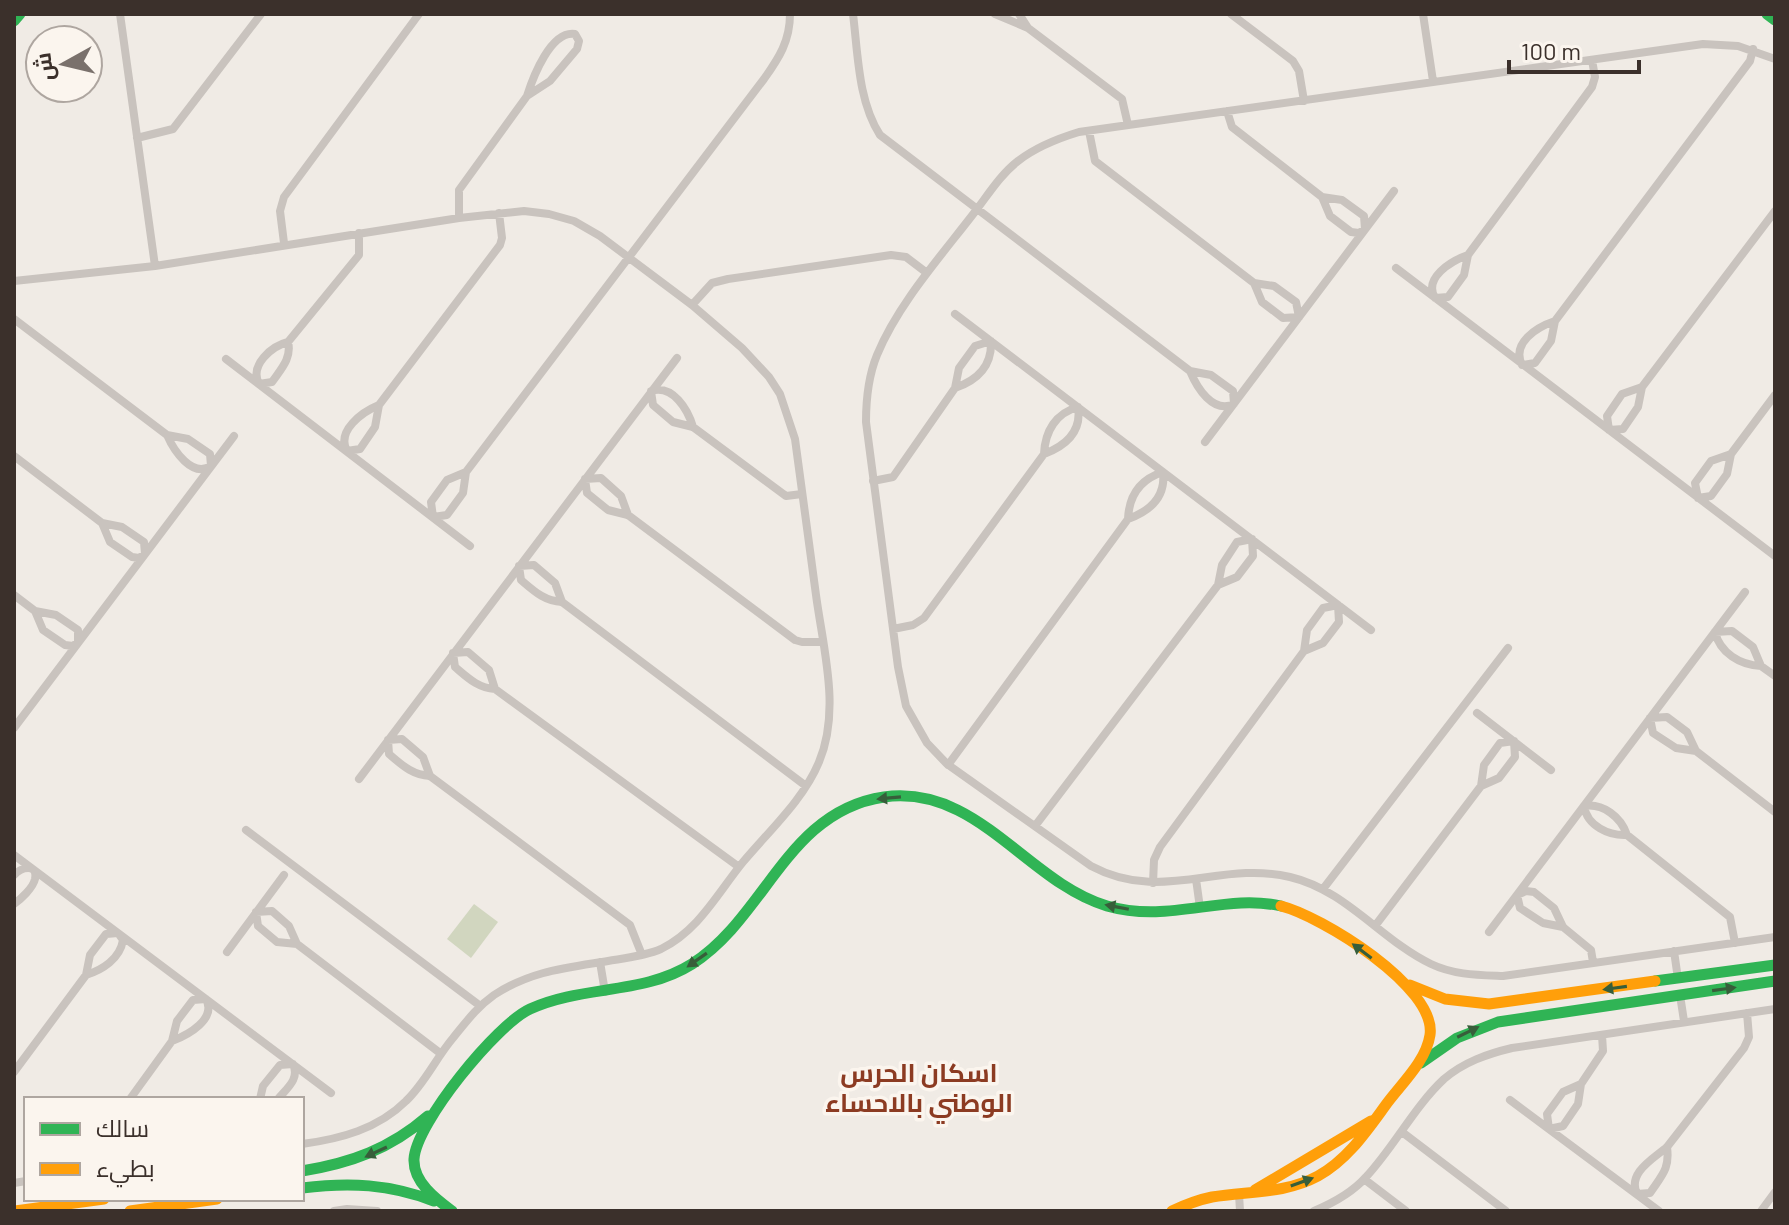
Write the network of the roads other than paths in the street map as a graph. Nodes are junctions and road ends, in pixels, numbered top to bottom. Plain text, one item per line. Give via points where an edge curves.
1 (20, 14) edge
2 (120, 14) edge
3 (261, 14) edge
4 (419, 14) edge
5 (790, 14) edge
6 (853, 14) edge
7 (995, 14) edge
8 (1019, 14) edge
9 (1231, 14) edge
10 (1423, 14) edge
11 (1767, 14) edge
12 (1775, 20) edge
13 (14, 21) edge
14 (1028, 28) junction
15 (1753, 49) junction
16 (1775, 59) edge
17 (1592, 60) junction
18 (1433, 81) junction
19 (527, 96) junction
20 (1304, 101) junction
21 (1227, 111) junction
22 (1128, 125) junction
23 (1089, 131) junction
24 (137, 138) junction
25 (1394, 191) dead end
26 (1322, 197) junction
27 (976, 210) junction
28 (1775, 211) edge
29 (499, 213) junction
30 (459, 218) junction
31 (1365, 229) junction
32 (359, 233) junction
33 (284, 243) junction
34 (1468, 255) junction
35 (629, 257) junction
36 (155, 266) junction
37 (1396, 268) dead end
38 (927, 273) junction
39 (14, 281) edge
40 (1254, 283) junction
41 (1435, 298) junction
42 (692, 305) junction
43 (955, 314) dead end
44 (1299, 317) junction
45 (14, 319) edge
46 (1555, 321) junction
47 (991, 341) junction
48 (288, 342) junction
49 (677, 358) dead end
50 (226, 359) dead end
51 (1522, 365) junction
52 (1190, 371) junction
53 (259, 384) junction
54 (1642, 387) junction
55 (955, 388) junction
56 (651, 391) junction
57 (1775, 395) edge
58 (1234, 404) junction
59 (379, 405) junction
60 (1078, 407) junction
61 (693, 427) junction
62 (1609, 430) junction
63 (167, 435) junction
64 (234, 436) dead end
65 (1205, 442) dead end
66 (347, 451) junction
67 (1044, 454) junction
68 (1731, 454) junction
69 (14, 456) edge
70 (211, 466) junction
71 (466, 472) junction
72 (1163, 472) junction
73 (585, 479) junction
74 (873, 481) junction
75 (802, 494) junction
76 (1698, 498) junction
77 (628, 515) junction
78 (433, 517) junction
79 (1128, 519) junction
80 (102, 523) junction
81 (1252, 539) junction
82 (470, 546) dead end
83 (145, 554) junction
84 (1775, 556) edge
85 (519, 566) junction
86 (1218, 585) junction
87 (1745, 592) dead end
88 (14, 595) edge
89 (562, 602) junction
90 (1338, 605) junction
91 (35, 611) junction
92 (893, 629) junction
93 (1371, 630) dead end
94 (1715, 632) junction
95 (78, 642) junction
96 (822, 642) junction
97 (1508, 648) dead end
98 (1304, 651) junction
99 (453, 653) junction
100 (1761, 666) junction
101 (1775, 676) edge
102 (495, 689) junction
103 (1477, 713) dead end
104 (1650, 718) junction
105 (14, 728) edge
106 (388, 740) junction
107 (1514, 741) junction
108 (1696, 751) junction
109 (948, 765) junction
110 (1551, 770) dead end
111 (430, 776) junction
112 (359, 779) dead end
113 (806, 786) junction
114 (1481, 786) junction
115 (1584, 806) junction
116 (1775, 812) edge
117 (1035, 826) junction
118 (246, 830) dead end
119 (1627, 835) junction
120 (14, 855) edge
121 (739, 867) junction
122 (32, 869) junction
123 (14, 875) edge
124 (284, 875) dead end
125 (1196, 879) junction
126 (1153, 883) junction
127 (1323, 889) junction
128 (1517, 895) junction
129 (14, 904) edge
130 (1200, 908) junction
131 (256, 912) junction
132 (1375, 926) junction
133 (1563, 927) junction
134 (1489, 932) dead end
135 (118, 933) junction
136 (1775, 937) edge
137 (1735, 943) junction
138 (297, 944) junction
139 (1674, 951) junction
140 (227, 952) dead end
141 (642, 955) junction
142 (600, 962) junction
143 (1593, 962) junction
144 (1775, 965) edge
145 (86, 975) junction
146 (1678, 979) junction
147 (1400, 980) junction
148 (1775, 981) edge
149 (605, 992) junction
150 (1570, 994) junction
151 (1680, 995) junction
152 (206, 999) junction
153 (479, 1005) junction
154 (1572, 1009) junction
155 (1775, 1009) edge
156 (1747, 1013) junction
157 (1684, 1021) junction
158 (1602, 1035) junction
159 (172, 1041) junction
160 (440, 1053) junction
161 (293, 1064) junction
162 (14, 1072) edge
163 (1405, 1077) junction
164 (1581, 1084) junction
165 (331, 1093) dead end
166 (131, 1097) edge
167 (260, 1097) edge
168 (280, 1097) edge
169 (1510, 1100) dead end
170 (437, 1108) junction
171 (1376, 1119) junction
172 (1549, 1129) junction
173 (1402, 1132) junction
174 (304, 1144) edge
175 (1667, 1147) junction
176 (304, 1171) edge
177 (1364, 1179) junction
178 (304, 1188) edge
179 (1775, 1192) edge
180 (1245, 1193) junction
181 (1637, 1194) junction
182 (89, 1201) edge
183 (206, 1201) edge
184 (166, 1208) edge
185 (448, 1208) edge
186 (15, 1211) edge
187 (130, 1211) edge
188 (334, 1211) edge
189 (377, 1211) edge
190 (1172, 1211) edge
191 (1240, 1211) edge
192 (1314, 1211) edge
193 (1406, 1211) edge
194 (1506, 1211) edge
195 (1659, 1211) edge
196 (1761, 1211) edge

1 - 13 main road
2 - 24 street
3 - 24 street via 173,129
4 - 33 street via 284,197
5 - 35 street via 784,49
6 - 27 street via 871,121 880,135
7 - 14 street
8 - 14 street
9 - 20 street via 1293,61
10 - 18 street
11 - 12 main road
14 - 22 street via 1122,99
15 - 16 street
15 - 17 street via 1703,44
15 - 46 street via 1750,61
17 - 18 street
17 - 34 street via 1592,87
18 - 20 street
19 - 19 street via 550,81 577,49 575,34 559,37
19 - 30 street via 459,190
20 - 21 street
21 - 22 street
21 - 26 street via 1232,127
22 - 23 street
23 - 27 street via 1038,147 1015,163
23 - 40 street via 1095,161
24 - 36 street
25 - 31 street
26 - 31 street via 1342,200 1364,216
26 - 31 street via 1330,216 1351,232
27 - 38 street
27 - 52 street
28 - 54 street
29 - 30 street
29 - 35 street via 524,211 574,221
29 - 59 street via 500,245
30 - 32 street
31 - 44 street
32 - 33 street
32 - 48 street via 359,255
33 - 36 street
34 - 41 street via 1464,275 1448,297
34 - 41 street via 1448,263 1432,284
35 - 42 street
35 - 71 street
36 - 39 street
37 - 41 street
38 - 42 street via 906,257 891,255 712,283
38 - 74 street via 889,332 870,374 866,422
40 - 44 street via 1274,286 1296,302
40 - 44 street via 1262,302 1283,318
41 - 51 street
42 - 75 street via 757,362 780,394 795,439
43 - 47 street
44 - 58 street
45 - 63 street
46 - 51 street via 1551,341 1535,363
46 - 51 street via 1535,328 1519,350
47 - 55 street via 975,346 959,368
47 - 55 street via 991,359 974,380
47 - 60 street
48 - 53 street via 287,360 272,382
48 - 53 street via 272,348 256,370
49 - 56 street
50 - 53 street
51 - 62 street
52 - 58 street via 1211,375 1233,391
52 - 58 street via 1198,390 1219,406
53 - 66 street
54 - 62 street via 1638,407 1623,429
54 - 62 street via 1622,394 1607,416
55 - 74 street via 893,477
56 - 61 street via 653,405 673,422
56 - 61 street via 666,390 686,408
56 - 73 street
57 - 68 street
58 - 65 street
59 - 66 street via 375,427 360,449
59 - 66 street via 360,415 344,437
60 - 67 street via 1063,411 1047,434
60 - 67 street via 1079,425 1063,446
60 - 72 street
61 - 75 street via 786,496
62 - 76 street
63 - 70 street via 179,435 210,454
63 - 70 street via 176,454 197,469
64 - 70 street
66 - 78 street
67 - 92 street via 924,618
68 - 76 street via 1727,474 1711,496
68 - 76 street via 1711,461 1695,483
69 - 80 street
70 - 83 street
71 - 78 street via 463,493 447,515
71 - 78 street via 447,480 431,502
72 - 79 street via 1148,477 1132,499
72 - 79 street via 1163,490 1147,511
72 - 81 street
73 - 77 street via 587,493 608,510
73 - 77 street via 601,478 621,496
73 - 85 street
74 - 92 street
75 - 96 street
76 - 84 street
77 - 96 street via 795,640
78 - 82 street
79 - 109 street
80 - 83 street via 122,527 144,542
80 - 83 street via 110,542 132,557
81 - 86 street via 1237,542 1222,565
81 - 86 street via 1253,556 1237,577
81 - 90 street
83 - 95 street
85 - 89 street via 521,580 542,597
85 - 89 street via 534,565 555,583
85 - 99 street
86 - 117 street
87 - 94 street
88 - 91 street
89 - 113 street
90 - 93 street
90 - 98 street via 1323,608 1307,630
90 - 98 street via 1339,622 1323,643
91 - 95 street via 56,615 78,630
91 - 95 street via 43,630 65,645
92 - 109 street via 906,706 927,743
94 - 100 street via 1719,647 1742,662
94 - 100 street via 1732,631 1753,647
94 - 104 street
95 - 105 street
96 - 113 street via 828,726 819,763
97 - 127 street
98 - 126 street via 1160,847
99 - 102 street via 455,667 476,684
99 - 102 street via 468,652 489,670
99 - 106 street
100 - 101 street
102 - 121 street
103 - 107 street
104 - 108 street via 1653,733 1676,748
104 - 108 street via 1667,717 1687,732
104 - 115 street
106 - 111 street via 389,754 410,771
106 - 111 street via 402,739 413,748
106 - 112 street
107 - 110 street
107 - 114 street via 1515,757 1499,778
107 - 114 street via 1500,743 1484,765
108 - 116 street
109 - 117 street
111 - 141 street via 630,925
113 - 121 street
114 - 132 street
115 - 119 street via 1601,806 1621,822
115 - 119 street via 1585,815 1600,828
115 - 128 street
117 - 126 street via 1104,873
118 - 153 street
119 - 137 street via 1730,917
120 - 122 street
121 - 141 street via 694,926
122 - 123 street via 19,869
122 - 129 street via 34,882
122 - 135 street
124 - 131 street
125 - 126 street
125 - 127 street via 1262,873
125 - 130 street
127 - 132 street
128 - 133 street via 1520,908 1543,923
128 - 133 street via 1534,892 1554,908
128 - 134 street
147 -> 130 main road via 1335,930 1294,909 1256,901
130 -> 149 main road via 1158,913 1103,904 1063,884 966,813 935,800 881,798 837,811 812,829 723,939 691,965 649,983
131 - 138 street via 272,911 289,926
131 - 138 street via 258,926 277,942
131 - 140 street
132 - 143 street via 1410,952 1452,972 1503,976
133 - 143 street via 1591,950
135 - 145 street via 106,934 90,955
135 - 145 street via 121,947 104,968
135 - 152 street
136 - 137 street
137 - 139 street
138 - 160 street
139 - 143 street
139 - 146 street
141 - 142 street
142 - 149 street
142 - 153 street via 536,973
144 - 146 main road
145 - 162 street
146 -> 150 main road
147 - 150 main road via 1465,1003
147 - 163 main road via 1419,998 1430,1031 1426,1047
151 -> 148 main road
149 - 170 main road via 552,1001 512,1018
150 - 154 main road
151 - 154 main road
151 - 157 street
152 - 159 street via 193,1000 177,1021
152 - 159 street via 208,1013 191,1034
152 - 161 street
153 - 160 street
163 -> 154 main road via 1439,1047 1473,1028
155 - 156 street
156 - 157 street
156 - 175 street via 1749,1037 1744,1048
157 - 158 street
158 - 164 street via 1603,1051
158 - 173 street via 1485,1054 1444,1080
159 - 166 street
160 - 174 street via 391,1114 369,1128
161 - 165 street
161 - 167 street via 280,1065
161 - 168 street via 295,1079
163 - 171 main road
164 - 172 street via 1578,1104 1563,1126
164 - 172 street via 1563,1092 1547,1114
169 - 172 street
170 -> 176 main road via 378,1152
170 - 185 main road via 414,1155 420,1183
171 - 180 main road
180 -> 171 main road via 1289,1187 1323,1173
172 - 181 street
173 - 177 street
173 - 194 street
175 - 181 street via 1650,1158 1634,1180
175 - 181 street via 1665,1171 1650,1193
177 - 192 street
177 - 193 street
178 - 185 main road via 371,1182 404,1188
179 - 196 street
180 - 190 main road via 1195,1201
180 - 191 street
181 - 195 street
182 - 186 main road
183 - 184 main road
184 - 187 main road
188 - 189 street

